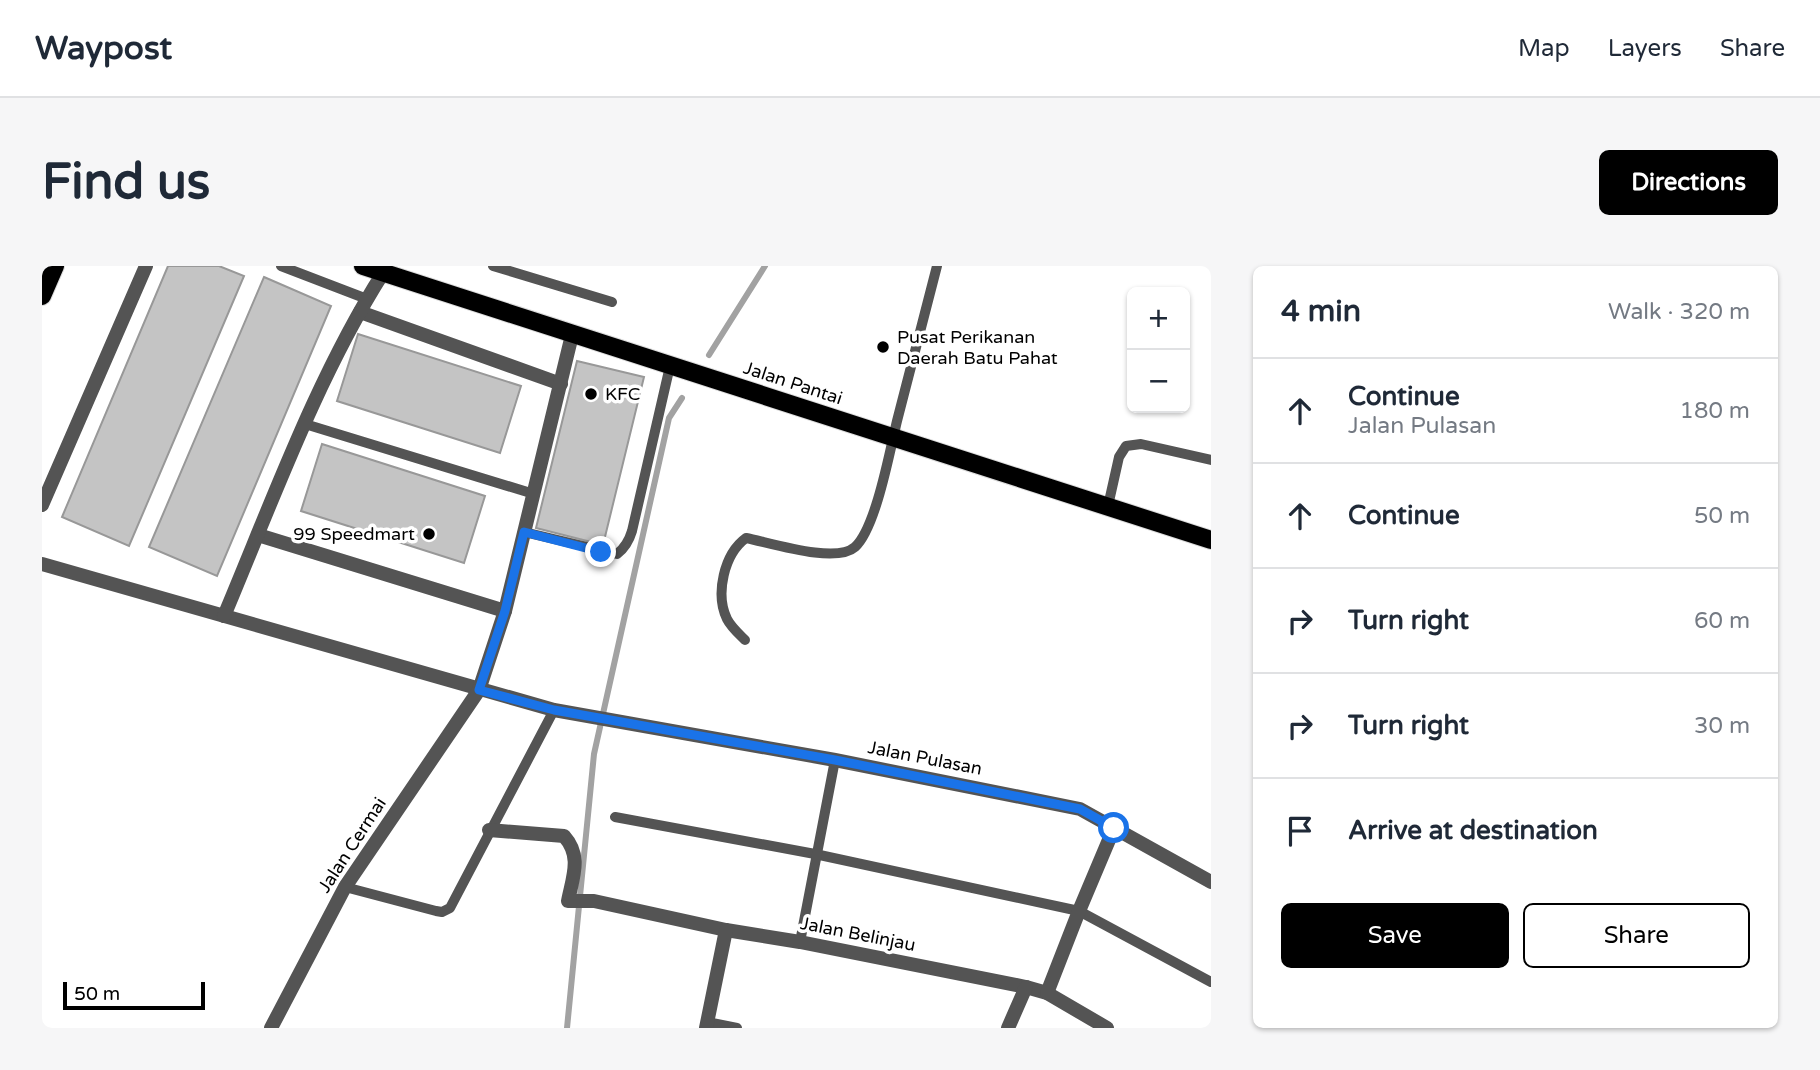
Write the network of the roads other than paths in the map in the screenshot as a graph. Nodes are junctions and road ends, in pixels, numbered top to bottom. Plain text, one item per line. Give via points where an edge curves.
1 (55, 266) edge
2 (146, 266) edge
3 (281, 266) edge
4 (363, 266) edge
5 (493, 266) edge
6 (937, 266) edge
7 (383, 273) junction
8 (42, 296) edge
9 (367, 299) junction
10 (612, 302) dead end
11 (360, 312) junction
12 (572, 335) junction
13 (670, 366) junction
14 (561, 384) junction
15 (305, 424) junction
16 (895, 431) junction
17 (1211, 460) edge
18 (534, 494) junction
19 (42, 505) edge
20 (1108, 506) junction
21 (524, 532) junction
22 (258, 535) junction
23 (1211, 540) edge
24 (42, 564) edge
25 (505, 611) junction
26 (224, 616) junction
27 (745, 640) dead end
28 (479, 690) junction
29 (554, 710) junction
30 (835, 760) junction
31 (615, 817) dead end
32 (1114, 828) junction
33 (489, 830) junction
34 (815, 854) junction
35 (1211, 882) edge
36 (345, 887) junction
37 (1079, 911) junction
38 (726, 930) junction
39 (800, 942) junction
40 (1211, 982) edge
41 (1026, 987) junction
42 (1047, 993) junction
43 (707, 1025) edge
44 (271, 1028) edge
45 (737, 1028) edge
46 (1008, 1028) edge
47 (1107, 1028) edge

1 - 8 main road
2 - 19 street
3 - 9 lane
4 - 7 main road, Jalan Pantai
5 - 10 lane
6 - 16 lane
7 - 9 street
7 - 12 main road, Jalan Pantai
9 - 11 street
11 - 14 street
11 - 15 street
12 - 13 main road, Jalan Pantai
12 - 14 street, Jalan Cermai
13 - 16 main road, Jalan Pantai
13 - 21 lane via 632,531 622,550 617,554 601,552
14 - 18 street, Jalan Cermai
15 - 18 lane
15 - 22 street
16 - 20 main road, Jalan Pantai
16 - 27 lane via 877,497 854,547 832,555 746,538 737,545 726,567 721,598 727,620
17 - 20 lane via 1141,444 1126,446 1119,457
18 - 21 street, Jalan Cermai
20 - 23 main road, Jalan Pantai
21 - 25 street, Jalan Cermai
22 - 25 street
22 - 26 street
24 - 26 street, Jalan Pulasan
25 - 28 street, Jalan Cermai
26 - 28 street, Jalan Pulasan
28 - 29 street, Jalan Pulasan
28 - 36 street, Jalan Cermai
29 - 30 street, Jalan Pulasan
29 - 33 lane
30 - 32 street, Jalan Pulasan via 1080,809
30 - 34 lane
31 - 34 lane
32 - 35 street, Jalan Pulasan
32 - 37 street
33 - 36 lane via 450,908 442,912
33 - 38 street, Jalan Belinjau via 564,836 573,847 575,862 568,901 594,901
34 - 37 lane
34 - 39 lane
36 - 44 street, Jalan Cermai
37 - 40 lane
37 - 42 street
38 - 39 street, Jalan Belinjau
38 - 43 street
39 - 41 street, Jalan Belinjau
41 - 42 street, Jalan Belinjau
41 - 46 street
42 - 47 street, Jalan Belinjau
43 - 45 lane

